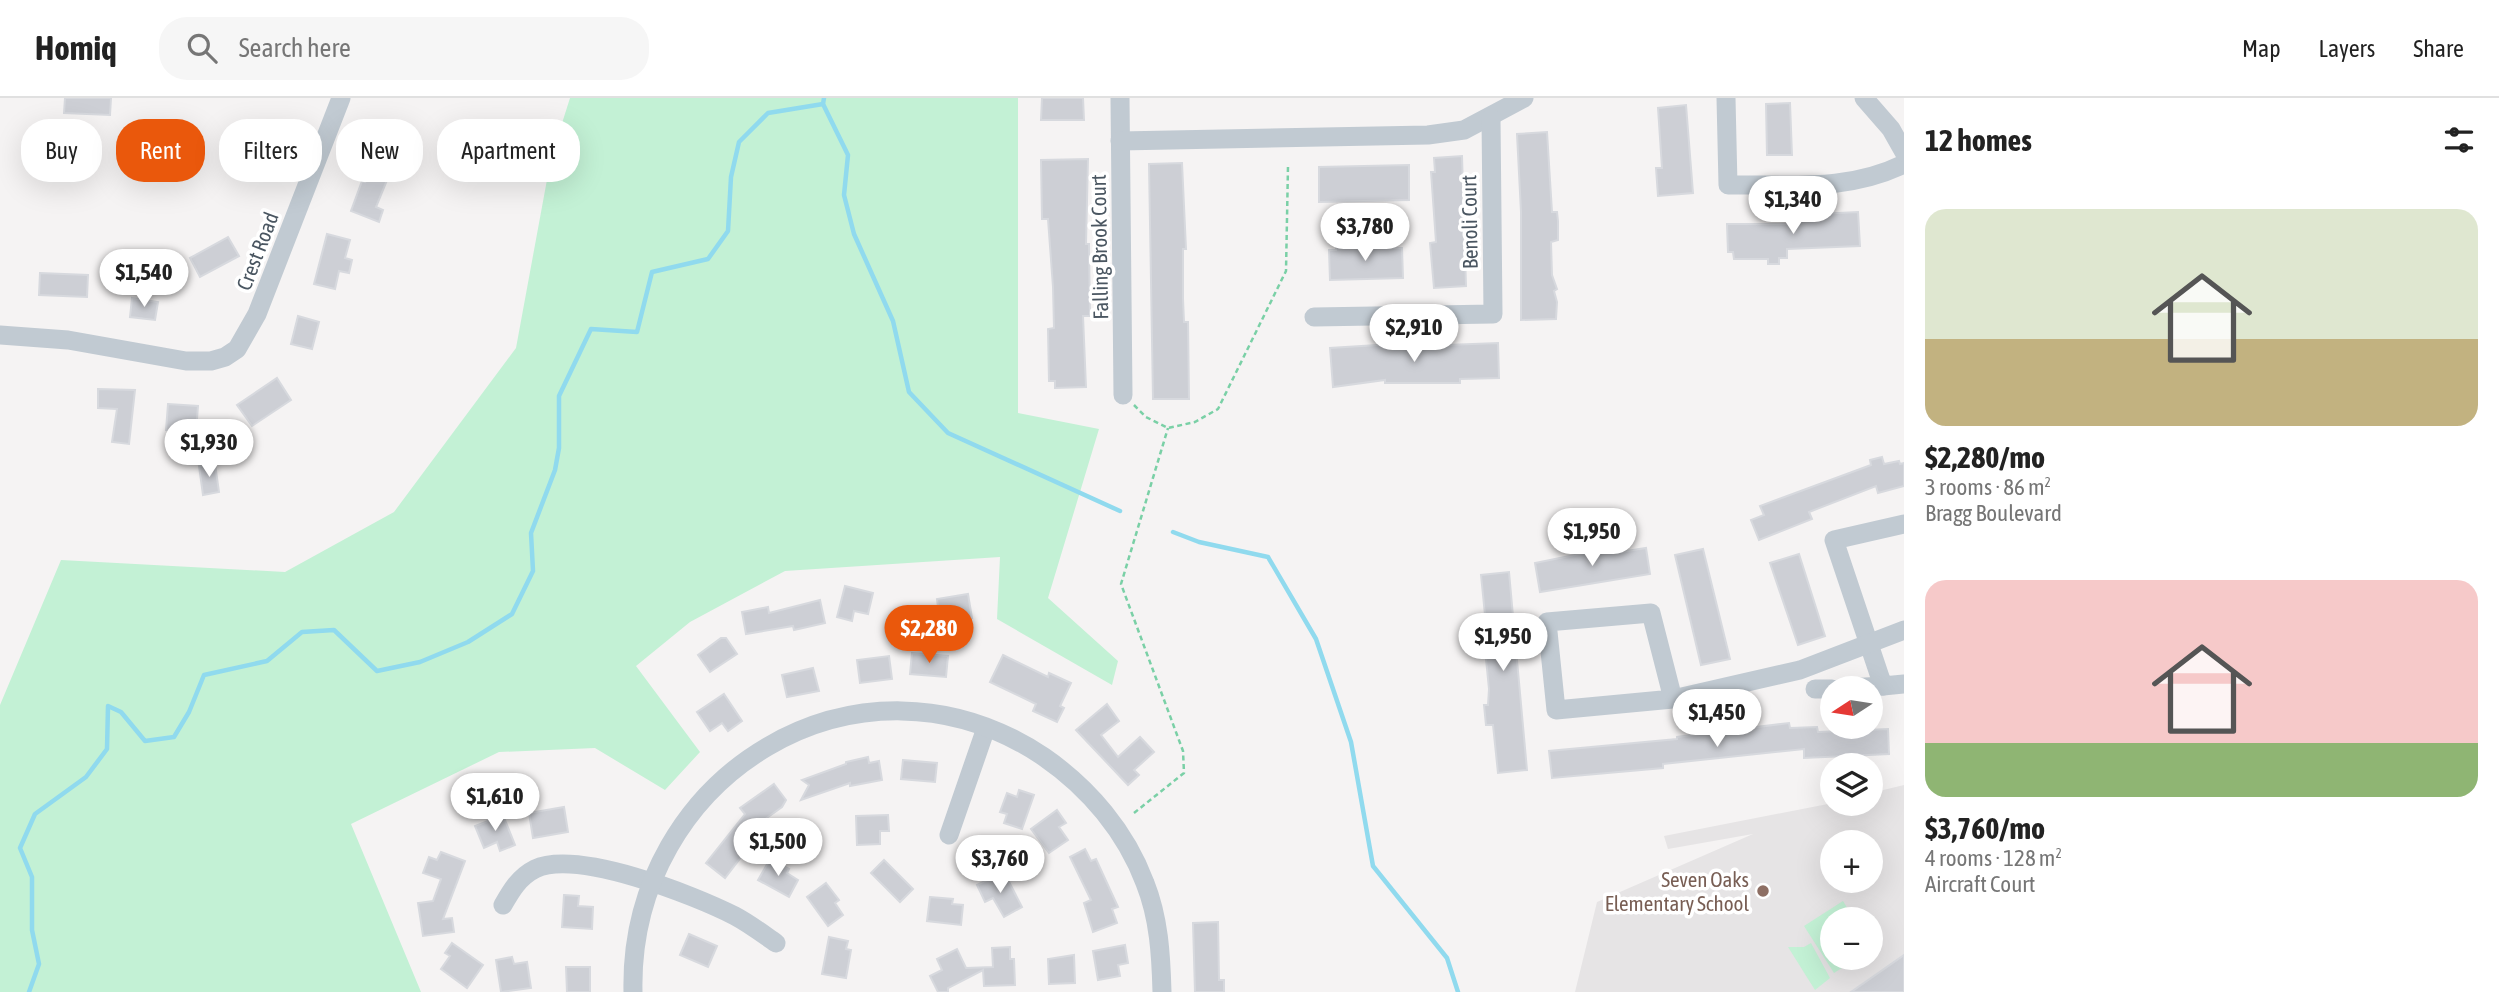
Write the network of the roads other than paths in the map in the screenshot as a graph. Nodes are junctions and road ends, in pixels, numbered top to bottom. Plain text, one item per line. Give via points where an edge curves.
1 (341, 98) edge
2 (1120, 98) edge
3 (1524, 98) edge
4 (1726, 98) edge
5 (1864, 98) edge
6 (1491, 118) junction
7 (1120, 141) junction
8 (1904, 152) edge
9 (1904, 164) edge
10 (1314, 317) dead end
11 (0, 335) edge
12 (1128, 400) road end
13 (1904, 524) edge
14 (1904, 630) edge
15 (1867, 645) junction
16 (1879, 676) edge
17 (1904, 684) edge
18 (1883, 686) edge
19 (1673, 699) junction
20 (986, 728) junction
21 (948, 835) dead end
22 (650, 884) junction
23 (503, 905) dead end
24 (776, 943) dead end
25 (633, 992) edge
26 (1162, 992) edge

1 - 11 street, Crest Road via 257,313 237,349 211,361 186,362 68,340
2 - 7 street, Falling Brook Court
3 - 6 street
4 - 9 street via 1728,185 1848,184
5 - 8 street via 1892,129
6 - 7 street via 1464,130 1428,135
6 - 10 street, Benoli Court via 1493,314
7 - 12 street, Falling Brook Court
13 - 15 street via 1834,540
14 - 15 street
15 - 16 street
15 - 19 street via 1800,670
17 - 18 street
19 - 19 street via 1556,710 1547,622 1651,613
20 - 21 street
20 - 22 street via 929,714 895,713 835,720 783,738 737,766 703,797 675,834
20 - 26 street via 1059,768 1096,801 1116,827 1146,883 1156,918
22 - 23 street via 612,869 559,864 536,868 524,876
22 - 24 street via 736,916
22 - 25 street via 637,929

